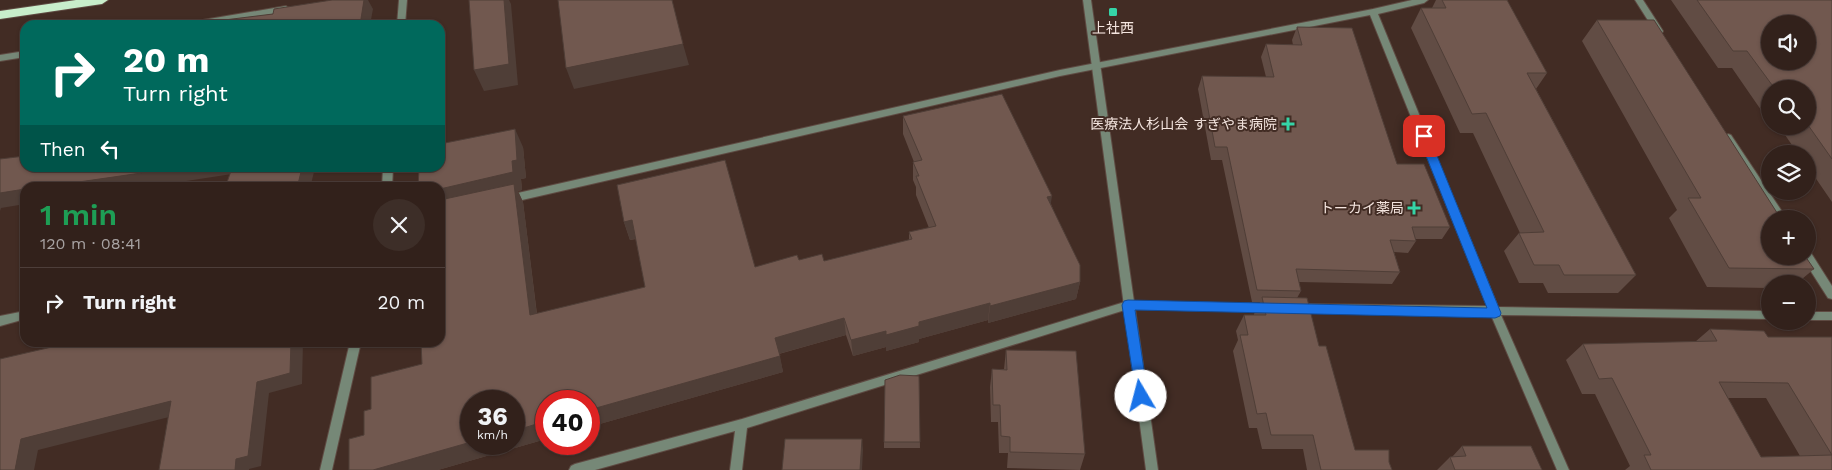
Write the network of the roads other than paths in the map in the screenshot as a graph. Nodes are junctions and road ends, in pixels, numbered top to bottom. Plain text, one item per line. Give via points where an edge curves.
1 (102, 0) edge
2 (404, 0) edge
3 (1087, 0) edge
4 (1424, 0) edge
5 (1639, 0) edge
6 (298, 7) edge
7 (1373, 12) junction
8 (0, 15) edge
9 (221, 20) edge
10 (402, 20) edge
11 (1665, 40) edge
12 (20, 55) edge
13 (0, 58) edge
14 (1096, 68) junction
15 (1724, 130) edge
16 (498, 202) edge
17 (1776, 210) edge
18 (1813, 265) edge
19 (1832, 295) edge
20 (1128, 305) junction
21 (1495, 313) junction
22 (1761, 315) edge
23 (20, 316) edge
24 (1816, 316) edge
25 (1832, 316) edge
26 (0, 321) edge
27 (355, 347) edge
28 (742, 424) junction
29 (326, 470) edge
30 (575, 470) edge
31 (736, 470) edge
32 (1152, 470) edge
33 (1563, 470) edge

1 - 8 highway
2 - 10 street
3 - 14 street
4 - 7 street
5 - 11 street
6 - 9 street
7 - 14 street
7 - 21 street
12 - 13 street
14 - 16 street via 1060,73
14 - 20 street
15 - 17 street
18 - 19 street
20 - 21 street
20 - 28 street
20 - 32 street
21 - 22 street
21 - 33 street
23 - 26 street
24 - 25 street
27 - 29 street
28 - 30 street
28 - 31 street

